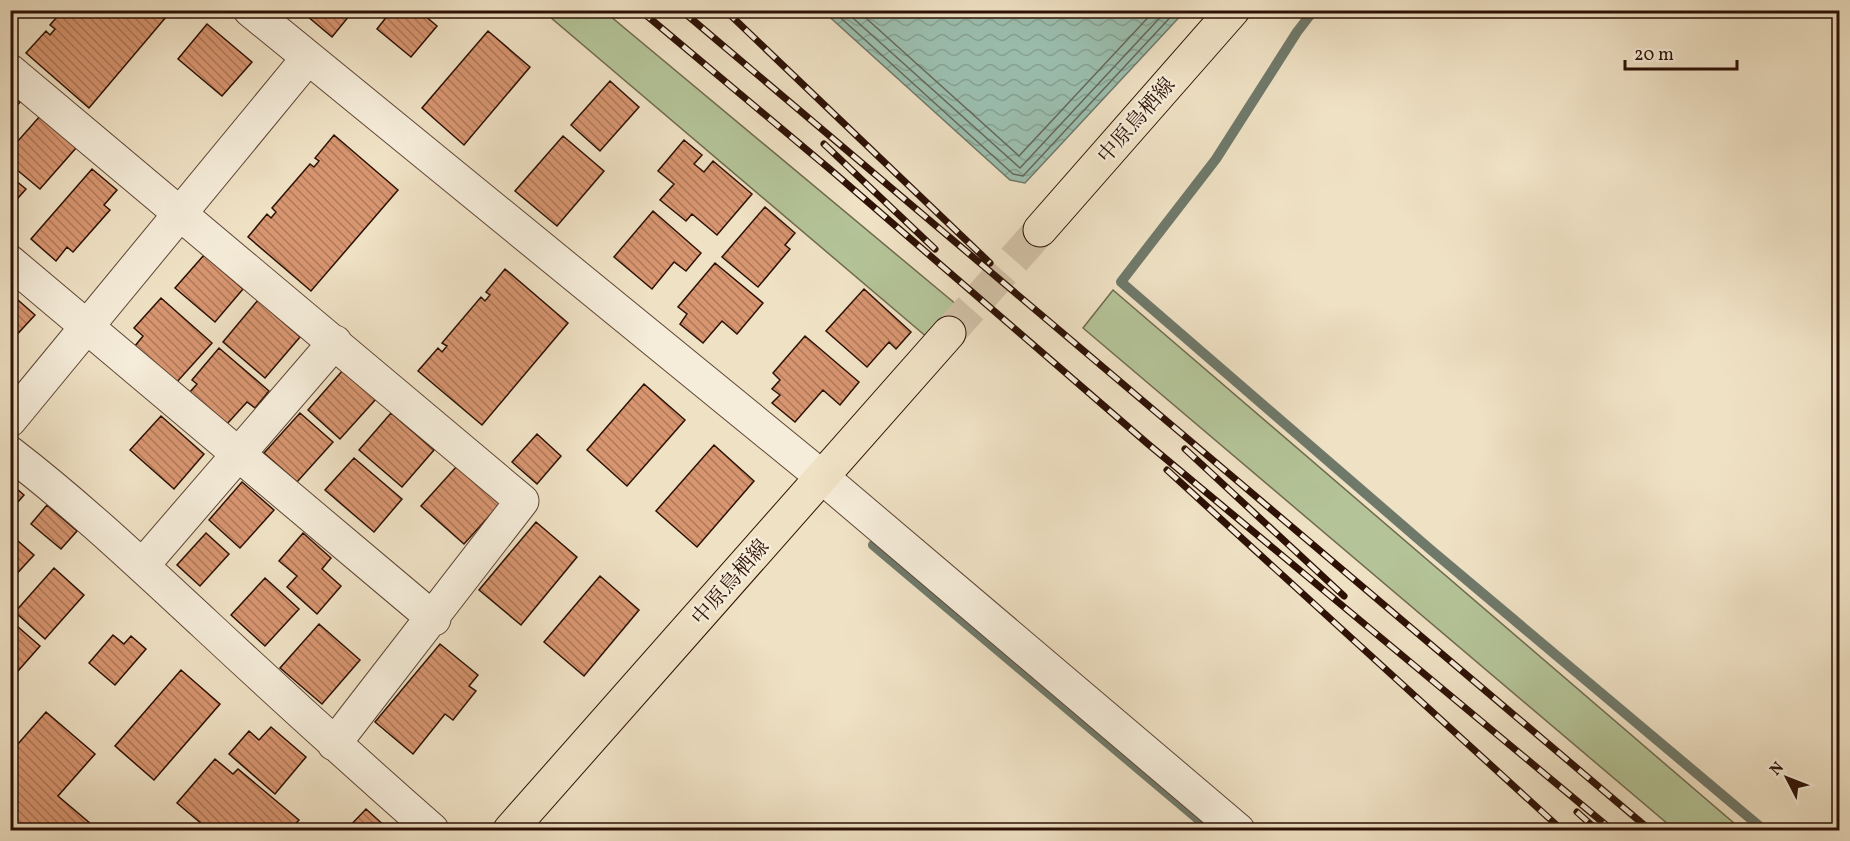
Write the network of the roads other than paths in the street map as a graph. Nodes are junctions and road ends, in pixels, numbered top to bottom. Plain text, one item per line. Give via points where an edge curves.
1 (250, 10) edge
2 (1233, 10) edge
3 (308, 58) junction
4 (10, 71) edge
5 (180, 214) junction
6 (1040, 230) tunnel mouth
7 (10, 262) edge
8 (87, 327) junction
9 (949, 333) tunnel mouth
10 (335, 342) junction
11 (10, 420) edge
12 (10, 453) edge
13 (239, 454) junction
14 (822, 477) junction
15 (142, 566) junction
16 (434, 619) junction
17 (334, 744) junction
18 (432, 831) edge
19 (510, 831) edge
20 (1238, 831) edge

1 - 3 street
2 - 6 main road, 中原鳥栖線
3 - 5 street
3 - 14 street
4 - 5 street
5 - 8 street
5 - 10 street
7 - 8 street
8 - 11 street
8 - 13 street
9 - 14 main road, 中原鳥栖線
10 - 13 street
10 - 16 street via 522,501
12 - 15 street via 45,479
13 - 15 street
13 - 16 street
14 - 19 main road, 中原鳥栖線
14 - 20 street
15 - 17 street
16 - 17 street
17 - 18 street

